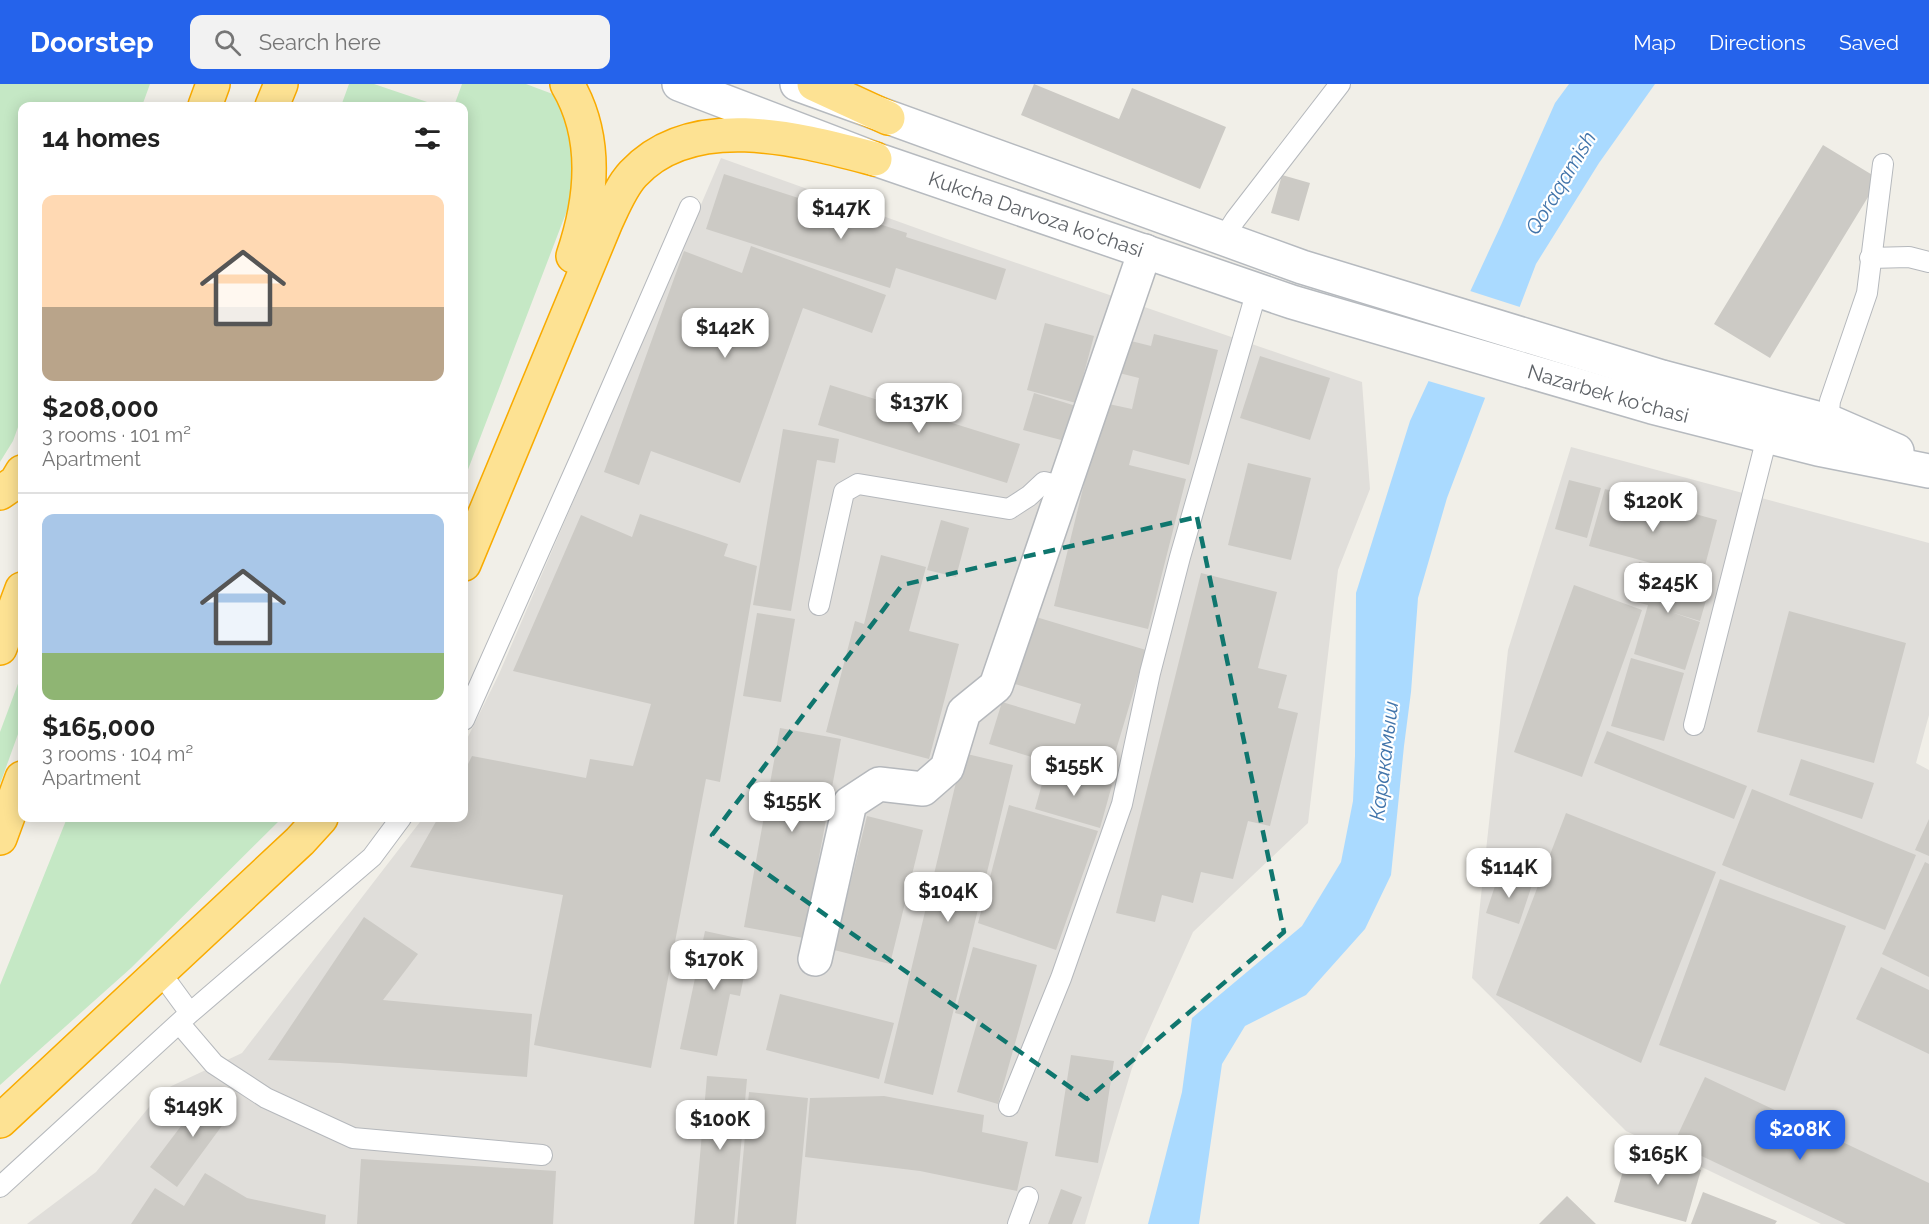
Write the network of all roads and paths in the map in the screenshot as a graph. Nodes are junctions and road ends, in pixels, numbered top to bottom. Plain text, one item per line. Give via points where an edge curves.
1 (213, 84) edge
2 (281, 84) edge
3 (567, 84) edge
4 (679, 84) edge
5 (797, 84) edge
6 (814, 84) edge
7 (1340, 84) edge
8 (206, 102) edge
9 (274, 102) edge
10 (888, 118) junction
11 (875, 159) junction
12 (1883, 164) dead end
13 (690, 207) dead end
14 (1223, 239) junction
15 (1145, 251) junction
16 (1870, 258) junction
17 (1929, 262) edge
18 (1302, 267) joint
19 (1257, 290) junction
20 (1292, 302) joint
21 (1657, 392) junction
22 (1828, 421) junction
23 (1767, 437) junction
24 (1929, 464) edge
25 (1929, 471) edge
26 (18, 479) edge
27 (1065, 487) junction
28 (0, 493) edge
29 (468, 514) edge
30 (468, 554) edge
31 (18, 600) edge
32 (819, 605) dead end
33 (0, 648) edge
34 (468, 705) edge
35 (1694, 725) dead end
36 (18, 789) edge
37 (317, 822) edge
38 (398, 822) edge
39 (0, 838) edge
40 (815, 959) dead end
41 (160, 972) junction
42 (184, 1018) junction
43 (1009, 1106) dead end
44 (0, 1121) edge
45 (542, 1155) dead end
46 (0, 1187) edge
47 (1028, 1197) dead end
48 (1018, 1224) edge

1 - 8 highway
2 - 9 highway
3 - 29 highway via 589,154 585,215 573,256
4 - 11 main road, Kukcha Darvoza ko'chasi
5 - 10 main road, Kukcha Darvoza ko'chasi
6 - 10 highway
7 - 14 lane
10 - 14 main road, Kukcha Darvoza ko'chasi
11 - 15 main road, Kukcha Darvoza ko'chasi
11 - 30 highway via 790,139 724,136 669,148 634,173 606,222
12 - 16 lane
13 - 34 lane
14 - 18 main road, Kukcha Darvoza ko'chasi
15 - 19 main road, Kukcha Darvoza ko'chasi
15 - 27 main road
16 - 17 lane via 1909,257
16 - 22 lane via 1867,293 1830,401
18 - 21 main road, Nazarbek ko'chasi
19 - 20 main road, Kukcha Darvoza ko'chasi
19 - 43 lane via 1177,567 1122,804 1061,978
20 - 21 main road, Nazarbek ko'chasi
21 - 22 main road, Nazarbek ko'chasi
21 - 23 main road, Nazarbek ko'chasi
22 - 24 main road, Nazarbek ko'chasi
23 - 25 main road, Nazarbek ko'chasi
23 - 35 lane
26 - 28 highway
27 - 32 lane via 1044,482 1009,509 858,484 844,492
27 - 40 main road via 996,686 964,712 947,768 923,789 879,784 850,803
31 - 33 highway
36 - 39 highway
37 - 41 highway
38 - 42 lane via 372,857
41 - 42 lane
41 - 44 highway
42 - 45 lane via 214,1064 266,1098 353,1138
42 - 46 lane
47 - 48 lane

